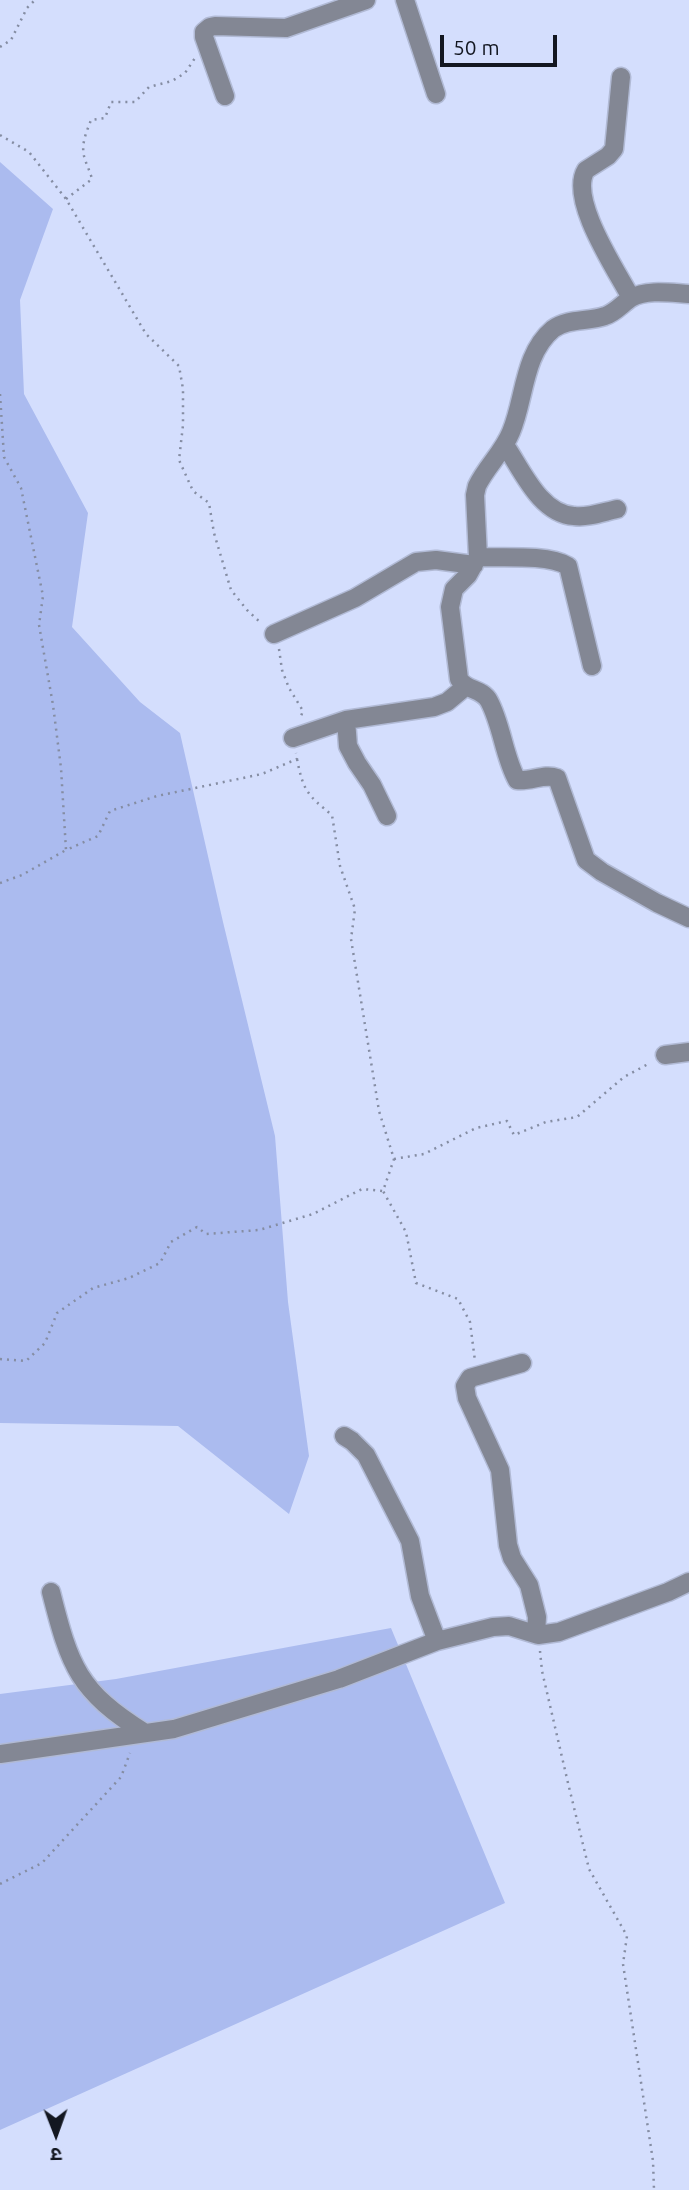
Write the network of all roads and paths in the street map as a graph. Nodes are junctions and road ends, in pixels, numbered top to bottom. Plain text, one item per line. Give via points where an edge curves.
1 (35, 0) edge
2 (366, 0) edge
3 (405, 0) edge
4 (0, 47) edge
5 (198, 53) dead end
6 (621, 77) dead end
7 (436, 94) dead end
8 (225, 96) dead end
9 (0, 135) edge
10 (66, 199) junction
11 (689, 294) edge
12 (631, 298) junction
13 (0, 394) edge
14 (505, 444) junction
15 (617, 509) dead end
16 (476, 561) junction
17 (274, 634) junction
18 (592, 666) dead end
19 (465, 687) junction
20 (346, 720) junction
21 (293, 738) junction
22 (297, 758) junction
23 (387, 816) dead end
24 (66, 850) junction
25 (0, 883) edge
26 (689, 918) edge
27 (689, 1052) edge
28 (665, 1055) joint
29 (394, 1159) junction
30 (383, 1191) junction
31 (0, 1359) edge
32 (522, 1363) dead end
33 (476, 1375) junction
34 (344, 1436) dead end
35 (689, 1582) edge
36 (51, 1592) dead end
37 (537, 1634) junction
38 (437, 1641) junction
39 (142, 1733) junction
40 (0, 1754) edge
41 (0, 1884) edge
42 (654, 2190) edge

1 - 4 path via 11,40
2 - 8 street via 286,28 207,29 204,37
3 - 7 street
5 - 10 path via 185,73 149,87 135,102 111,102 105,118 91,120 83,154 92,179
6 - 12 street via 614,149 586,170 582,182 591,225
9 - 10 path via 29,152
10 - 17 path via 146,334 179,366 183,389 179,460 193,491 209,503 231,590
11 - 12 street via 652,293
12 - 14 street via 611,314 560,325 546,337 531,362
13 - 24 path via 4,457 21,488 43,596 39,625 61,768
14 - 15 street via 540,499 558,513 581,516
14 - 16 street via 481,477 475,495
16 - 17 street via 416,562 355,598
16 - 18 street via 541,559 568,566
16 - 19 street via 454,589 450,607 459,679
17 - 21 path via 285,679 303,711
19 - 20 street via 434,707
19 - 26 street via 482,692 490,703 517,780 557,778 590,864
20 - 21 street
20 - 23 street via 348,746
21 - 22 path
22 - 24 path via 262,774 110,811 98,836
22 - 29 path via 302,785 332,815 340,866 355,908 351,939 379,1111
24 - 25 path
27 - 28 street
28 - 29 path via 624,1077 577,1117 546,1122 514,1135 507,1121 476,1128 424,1154
29 - 30 path
30 - 31 path via 362,1189 313,1214 259,1230 206,1234 197,1227 171,1242 160,1263 93,1288 57,1313 45,1343 26,1361
30 - 33 path via 406,1232 416,1283 458,1299 470,1322
32 - 33 street
33 - 37 street via 467,1381 467,1398 500,1470 508,1545 529,1585
34 - 38 street via 366,1455 410,1541 420,1596
35 - 37 street via 559,1632
36 - 39 street via 65,1647 80,1676 108,1709
37 - 38 street via 501,1626
37 - 42 path via 589,1869 627,1936 623,1964
38 - 39 street via 339,1679 174,1729
39 - 40 street
39 - 41 path via 121,1776 42,1863

